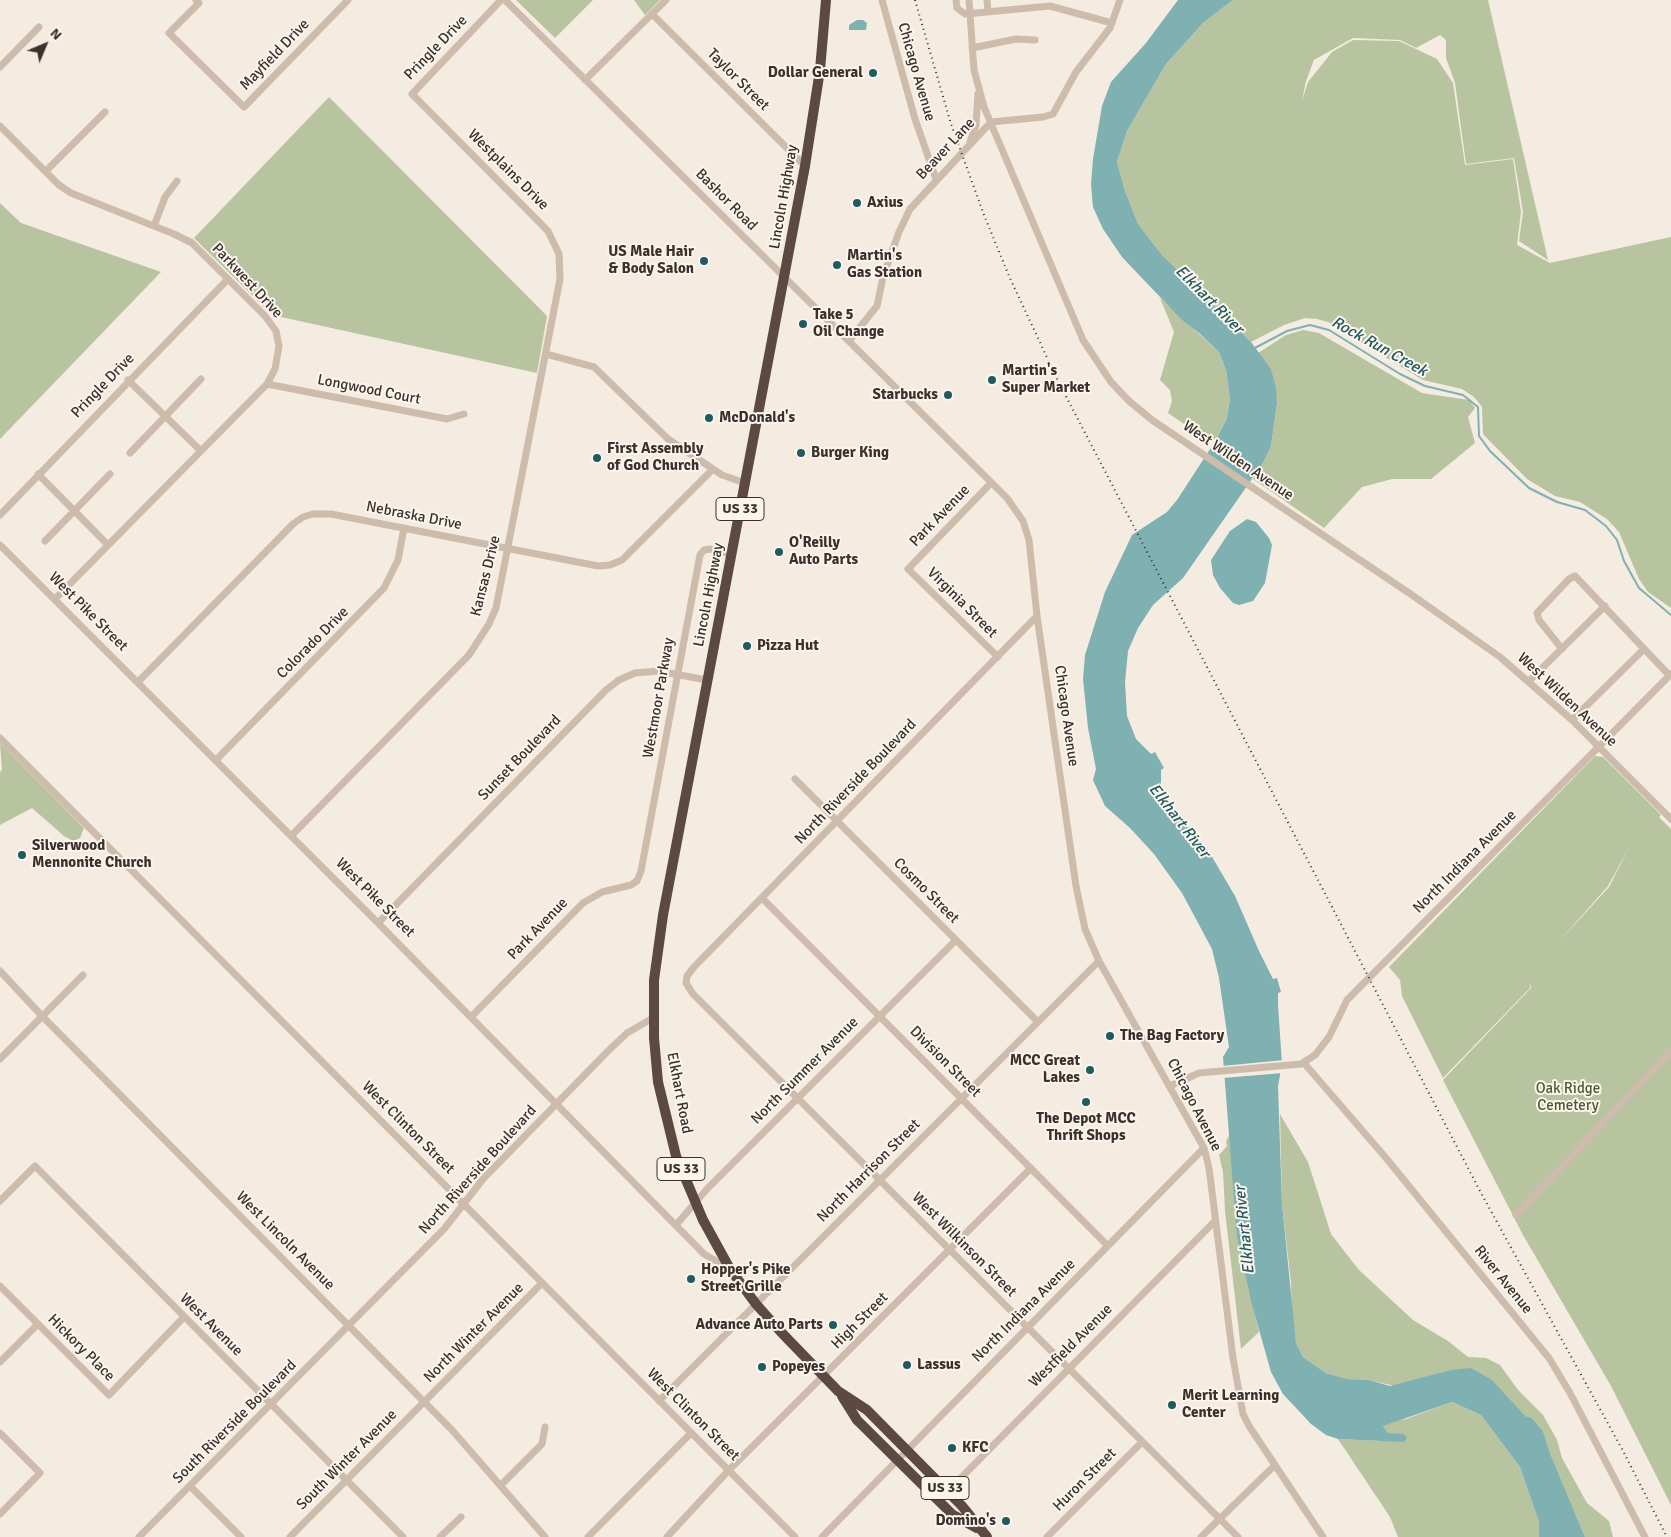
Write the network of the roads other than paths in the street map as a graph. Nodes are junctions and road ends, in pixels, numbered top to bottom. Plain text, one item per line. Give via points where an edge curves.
1 (196, 0) edge
2 (348, 0) edge
3 (501, 0) edge
4 (505, 0) edge
5 (666, 0) edge
6 (826, 0) edge
7 (882, 0) edge
8 (956, 0) edge
9 (969, 0) edge
10 (987, 0) edge
11 (1120, 0) edge
12 (1050, 3) edge
13 (988, 11) junction
14 (652, 14) junction
15 (970, 14) junction
16 (1112, 23) junction
17 (39, 27) dead end
18 (1035, 40) dead end
19 (972, 48) junction
20 (0, 67) edge
21 (585, 80) junction
22 (978, 86) junction
23 (412, 94) joint
24 (105, 112) dead end
25 (991, 122) junction
26 (0, 126) edge
27 (970, 144) junction
28 (805, 166) junction
29 (46, 171) junction
30 (936, 179) junction
31 (177, 181) dead end
32 (154, 226) junction
33 (784, 277) junction
34 (228, 279) junction
35 (560, 279) joint
36 (848, 340) junction
37 (546, 354) junction
38 (201, 379) dead end
39 (128, 380) junction
40 (267, 384) junction
41 (464, 414) dead end
42 (166, 416) junction
43 (201, 451) junction
44 (130, 453) dead end
45 (713, 469) junction
46 (38, 474) junction
47 (110, 474) dead end
48 (992, 483) junction
49 (745, 484) junction
50 (74, 511) junction
51 (0, 515) edge
52 (404, 528) junction
53 (45, 541) dead end
54 (0, 544) edge
55 (108, 545) junction
56 (508, 548) junction
57 (732, 554) junction
58 (908, 569) joint
59 (55, 600) junction
60 (1605, 606) junction
61 (1037, 616) junction
62 (1562, 649) junction
63 (1644, 649) junction
64 (998, 657) junction
65 (677, 674) junction
66 (1670, 675) edge
67 (707, 680) junction
68 (138, 682) junction
69 (1529, 682) junction
70 (1572, 720) junction
71 (0, 738) edge
72 (1599, 747) junction
73 (216, 760) junction
74 (795, 779) dead end
75 (1671, 819) edge
76 (837, 821) junction
77 (291, 836) junction
78 (637, 881) joint
79 (762, 898) junction
80 (378, 923) junction
81 (956, 940) junction
82 (1099, 961) junction
83 (694, 967) joint
84 (0, 971) edge
85 (83, 975) dead end
86 (42, 1016) junction
87 (880, 1016) junction
88 (471, 1017) junction
89 (653, 1018) junction
90 (1038, 1022) junction
91 (1671, 1051) edge
92 (0, 1059) edge
93 (1304, 1063) junction
94 (1170, 1086) junction
95 (797, 1098) junction
96 (962, 1098) junction
97 (557, 1103) junction
98 (1204, 1148) junction
99 (1031, 1168) junction
100 (880, 1180) junction
101 (0, 1202) edge
102 (696, 1203) junction
103 (464, 1204) junction
104 (1516, 1215) dead end
105 (1215, 1221) junction
106 (676, 1225) junction
107 (1108, 1246) junction
108 (949, 1250) junction
109 (730, 1269) junction
110 (542, 1283) junction
111 (0, 1286) edge
112 (756, 1304) junction
113 (184, 1317) junction
114 (38, 1324) junction
115 (350, 1326) junction
116 (1028, 1328) junction
117 (0, 1362) edge
118 (1068, 1369) junction
119 (824, 1376) junction
120 (838, 1391) junction
121 (424, 1401) junction
122 (658, 1401) junction
123 (271, 1405) junction
124 (545, 1427) dead end
125 (0, 1433) edge
126 (690, 1433) junction
127 (1142, 1442) junction
128 (907, 1451) junction
129 (898, 1461) junction
130 (1275, 1465) junction
131 (728, 1471) junction
132 (346, 1480) junction
133 (501, 1485) junction
134 (190, 1486) junction
135 (948, 1491) junction
136 (0, 1514) edge
137 (461, 1517) dead end
138 (1220, 1518) junction
139 (978, 1529) junction
140 (139, 1537) edge
141 (241, 1537) edge
142 (290, 1537) edge
143 (403, 1537) edge
144 (440, 1537) edge
145 (545, 1537) edge
146 (588, 1537) edge
147 (667, 1537) edge
148 (795, 1537) edge
149 (822, 1537) edge
150 (986, 1537) edge
151 (1047, 1537) edge
152 (1201, 1537) edge
153 (1238, 1537) edge
154 (1323, 1537) edge
155 (1645, 1537) edge

1 - 2 street, Mayfield Drive via 199,2 169,33 244,107
3 - 23 street, Pringle Drive
4 - 21 street, Bashor Road
5 - 14 street
6 - 28 highway, Lincoln Highway / US 33 via 818,88
7 - 30 street, Chicago Avenue via 915,119
8 - 15 street via 960,12
9 - 15 street, West Wilden Avenue
10 - 13 street
11 - 16 street, Beaver Lane
12 - 13 street
12 - 16 street
13 - 15 street
14 - 21 street
14 - 28 street, Taylor Street
15 - 19 street, West Wilden Avenue
16 - 25 street, Beaver Lane via 1076,72 1053,114
17 - 20 street
18 - 19 street via 1016,39
19 - 22 street, West Wilden Avenue
21 - 33 street, Bashor Road
22 - 25 street, West Wilden Avenue
22 - 27 street via 976,125
23 - 35 street, Westplains Drive via 548,231 559,254
24 - 29 street
25 - 27 street, Beaver Lane
25 - 69 street, West Wilden Avenue via 1083,340 1097,364 1129,401 1192,448 1457,625
26 - 29 street, Parkwest Drive
27 - 30 street, Beaver Lane
28 - 33 highway, Lincoln Highway / US 33
29 - 32 street, Parkwest Drive via 70,194
30 - 36 street, Beaver Lane via 905,217 883,277 877,306
31 - 32 street via 165,197
32 - 34 street, Parkwest Drive via 186,239
33 - 36 street, Bashor Road
33 - 49 highway, Lincoln Highway / US 33
34 - 39 street, Pringle Drive
34 - 40 street, Parkwest Drive via 276,331 279,355 276,369
35 - 37 street, Kansas Drive
36 - 48 street, Bashor Road
37 - 45 street via 594,367 657,429
37 - 56 street, Kansas Drive
38 - 42 street
39 - 42 street
39 - 46 street, Pringle Drive
40 - 41 street, Longwood Court via 447,419
40 - 43 street, Parkwest Drive
42 - 43 street
42 - 44 street
43 - 55 street, Parkwest Drive
45 - 49 street
45 - 56 street, Nebraska Drive via 622,560 610,565 598,566
46 - 50 street
46 - 51 street, Pringle Drive
47 - 50 street
48 - 58 street, Park Avenue
48 - 61 street, Chicago Avenue via 1017,509 1027,530
49 - 57 highway, Lincoln Highway / US 33
50 - 53 street
50 - 55 street
52 - 56 street, Nebraska Drive
52 - 68 street, Nebraska Drive via 331,514 303,517
52 - 73 street, Colorado Drive via 398,560 378,595
54 - 59 street, West Pike Street
55 - 59 street, Parkwest Drive
56 - 77 street, Kansas Drive via 496,608 469,655
57 - 65 street, Westmoor Parkway via 710,549 700,555
57 - 67 highway, Lincoln Highway / US 33
58 - 64 street, Virginia Street
59 - 68 street, West Pike Street
60 - 62 street
60 - 62 street via 1575,576 1540,607 1537,613 1539,620
60 - 63 street
61 - 64 street, North Riverside Boulevard
61 - 82 street, Chicago Avenue via 1079,907
62 - 69 street
63 - 66 street
63 - 70 street
64 - 76 street, North Riverside Boulevard
65 - 67 street, Sunset Boulevard
65 - 78 street, Westmoor Parkway
65 - 80 street, Sunset Boulevard via 658,671 635,673 606,690
66 - 72 street, North Indiana Avenue
67 - 89 highway, Lincoln Highway / US 33 via 659,940
68 - 73 street, West Pike Street
69 - 70 street, West Wilden Avenue
70 - 72 street, West Wilden Avenue
71 - 103 street, West Clinton Street
72 - 75 street, West Wilden Avenue
72 - 93 street, North Indiana Avenue via 1347,1000 1324,1046
73 - 77 street, West Pike Street
74 - 76 street, Cosmo Street
76 - 79 street, North Riverside Boulevard
76 - 81 street, Cosmo Street
77 - 80 street, West Pike Street
78 - 88 street, Park Avenue via 631,886 602,892 583,903
79 - 83 street, North Riverside Boulevard
79 - 87 street, Division Street
80 - 88 street, West Pike Street
81 - 87 street, North Summer Avenue
81 - 90 street, Cosmo Street
82 - 90 street, North Harrison Street
82 - 94 street, Chicago Avenue
83 - 95 street, West Wilkinson Street via 686,979 688,988
84 - 86 street, West Lincoln Avenue
85 - 86 street
86 - 92 street
86 - 115 street, West Lincoln Avenue
87 - 95 street, North Summer Avenue
87 - 96 street, Division Street
88 - 97 street, West Pike Street
89 - 97 street, North Riverside Boulevard via 620,1039
89 - 102 highway, Elkhart Road / US 33 via 664,1113 676,1156
90 - 96 street, North Harrison Street
91 - 104 street
93 - 94 street via 1192,1075
93 - 155 street, River Avenue via 1549,1358
94 - 98 street, Chicago Avenue
95 - 100 street, West Wilkinson Street
95 - 102 street, North Summer Avenue
96 - 99 street, Division Street
96 - 100 street, North Harrison Street
97 - 103 street, North Riverside Boulevard via 483,1179
97 - 106 street, West Pike Street
98 - 105 street, Chicago Avenue
98 - 107 street, North Indiana Avenue
99 - 107 street, Division Street
99 - 108 street, High Street
100 - 108 street, West Wilkinson Street
100 - 112 street, North Harrison Street
101 - 113 street, West Avenue via 35,1166
102 - 106 street, North Summer Avenue
102 - 109 highway, Elkhart Road / US 33
103 - 110 street, West Clinton Street
103 - 115 street, North Riverside Boulevard via 445,1228
105 - 118 street, Westfield Avenue
105 - 130 street, Chicago Avenue via 1239,1398 1249,1426
106 - 109 street, West Pike Street via 704,1254
107 - 116 street, North Indiana Avenue
108 - 116 street, West Wilkinson Street
108 - 119 street, High Street
109 - 112 highway, Elkhart Road / US 33
110 - 121 street, North Winter Avenue
110 - 122 street, West Clinton Street
111 - 114 street, Hickory Place
112 - 119 highway, US 33
112 - 122 street, North Harrison Street
113 - 114 street, Hickory Place via 109,1395
113 - 123 street, West Avenue
114 - 117 street
115 - 121 street, West Lincoln Avenue
115 - 123 street, South Riverside Boulevard
116 - 118 street, West Wilkinson Street
116 - 128 street, North Indiana Avenue
118 - 127 street, West Wilkinson Street
118 - 135 street, Westfield Avenue
119 - 120 highway, US 33
119 - 131 street, High Street
120 - 128 highway, US 33 via 867,1410
120 - 129 highway via 858,1420
121 - 132 street, South Winter Avenue
121 - 133 street, West Lincoln Avenue
122 - 126 street, West Clinton Street
123 - 132 street, West Avenue
123 - 134 street, South Riverside Boulevard
124 - 133 street via 542,1444
125 - 136 street via 40,1473
126 - 131 street, West Clinton Street
126 - 146 street
127 - 138 street, West Wilkinson Street
127 - 151 street, Huron Street
128 - 129 street, North Indiana Avenue
128 - 135 highway, US 33
129 - 139 highway via 953,1515
129 - 149 street, North Indiana Avenue
130 - 138 street
130 - 154 street, Chicago Avenue
131 - 147 street, High Street
131 - 148 street, West Clinton Street
132 - 142 street, South Winter Avenue
132 - 143 street, West Avenue
133 - 145 street, West Lincoln Avenue
134 - 140 street, South Riverside Boulevard
134 - 141 street
135 - 139 highway, US 33
137 - 144 street
138 - 152 street
138 - 153 street, West Wilkinson Street
139 - 150 highway, US 33

